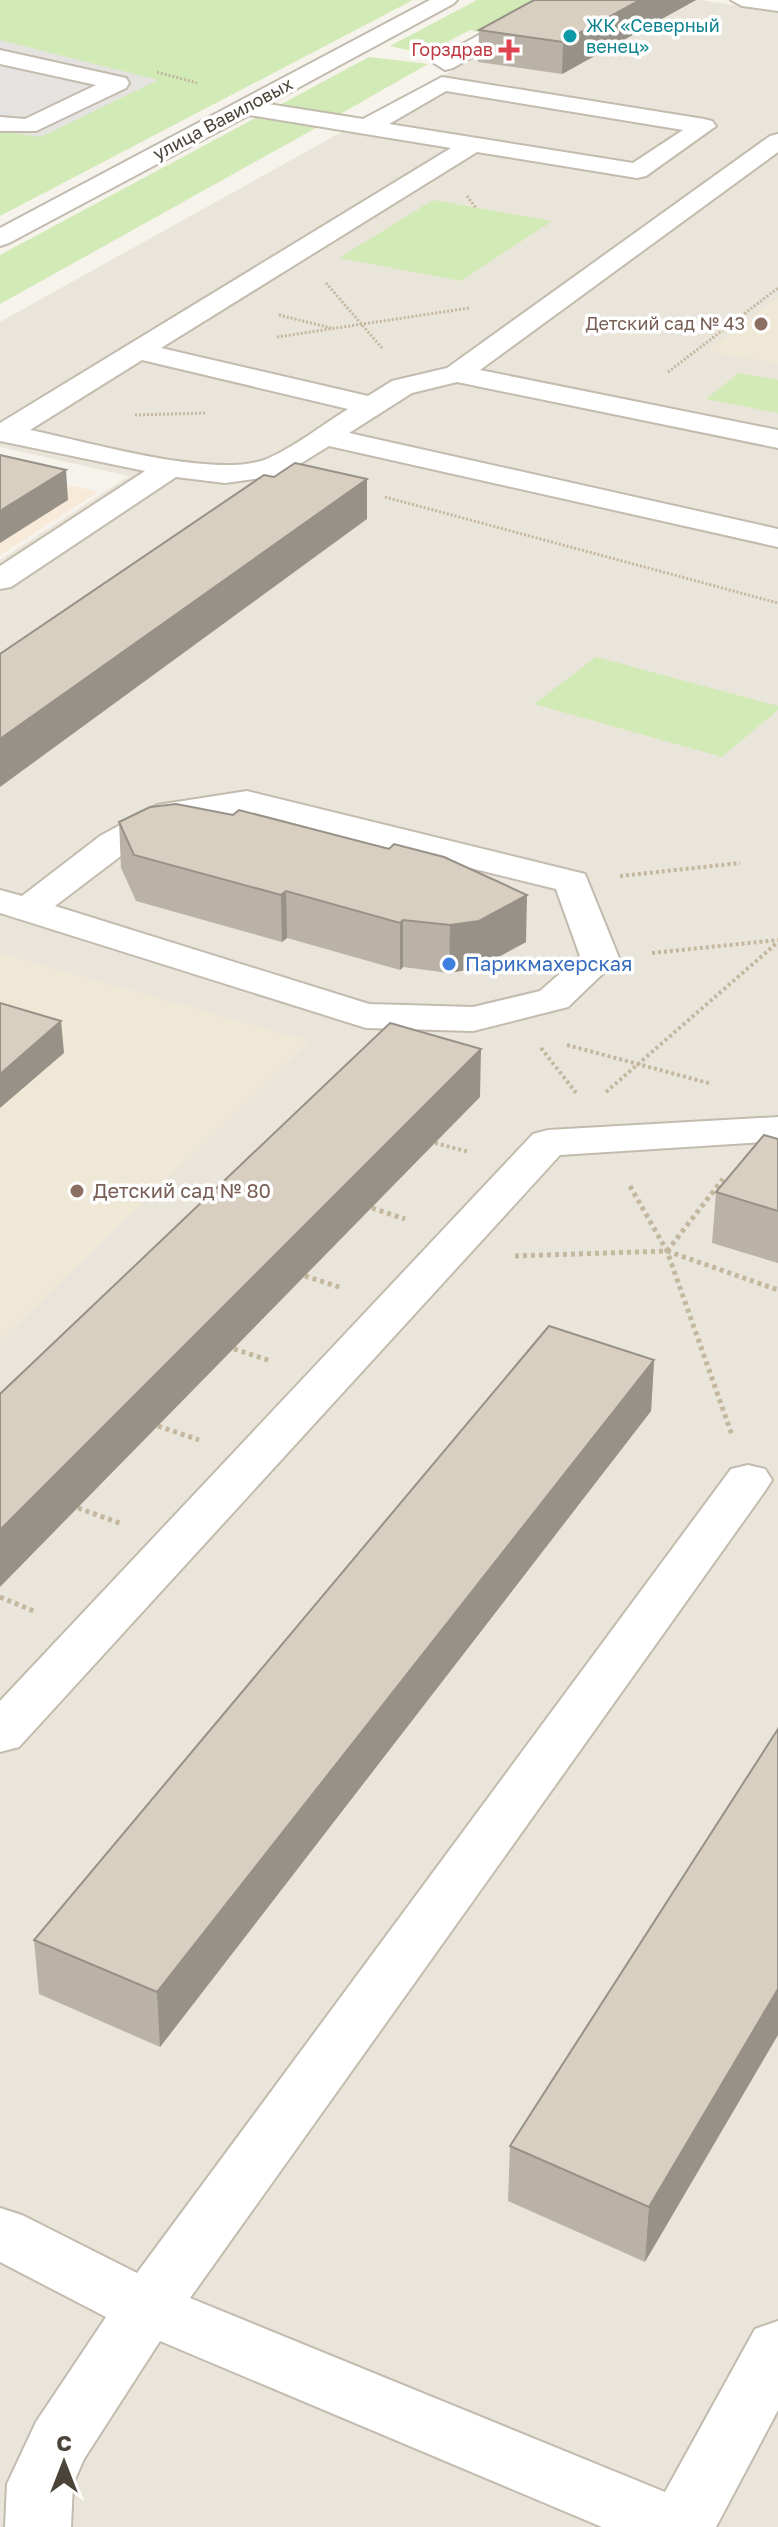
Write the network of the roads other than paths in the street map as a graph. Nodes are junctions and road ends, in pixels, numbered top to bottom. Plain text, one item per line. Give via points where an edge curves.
1 (446, 0) edge
2 (559, 0) edge
3 (742, 0) edge
4 (778, 5) edge
5 (0, 57) edge
6 (445, 63) dead end
7 (245, 107) junction
8 (0, 124) edge
9 (366, 127) junction
10 (778, 141) edge
11 (473, 144) junction
12 (0, 238) edge
13 (137, 351) junction
14 (457, 374) junction
15 (373, 406) junction
16 (2, 433) edge
17 (325, 436) junction
18 (778, 439) edge
19 (170, 468) junction
20 (778, 538) edge
21 (0, 580) edge
22 (14, 905) edge
23 (769, 1130) edge
24 (748, 1480) road end
25 (0, 1734) edge
26 (0, 2233) edge
27 (147, 2308) junction
28 (778, 2348) edge
29 (38, 2527) edge
30 (678, 2527) edge

1 - 7 street, улица Вавиловых
2 - 6 street
3 - 4 street
5 - 8 street via 118,83 28,126
7 - 9 street
7 - 12 street, улица Вавиловых
9 - 11 street
9 - 11 street via 442,84 704,126 637,171
10 - 14 street
11 - 13 street
13 - 15 street
13 - 16 street
14 - 15 street via 402,387
14 - 18 street
15 - 17 street
16 - 19 street
17 - 19 street via 275,467 225,474
17 - 20 street
19 - 21 street
22 - 22 street via 366,1016 473,1019 554,999 600,958 572,882 247,802 170,813
23 - 25 street via 596,1124 548,1143
24 - 27 street
26 - 27 street
27 - 29 street via 59,2442 40,2484
27 - 30 street
28 - 30 street

